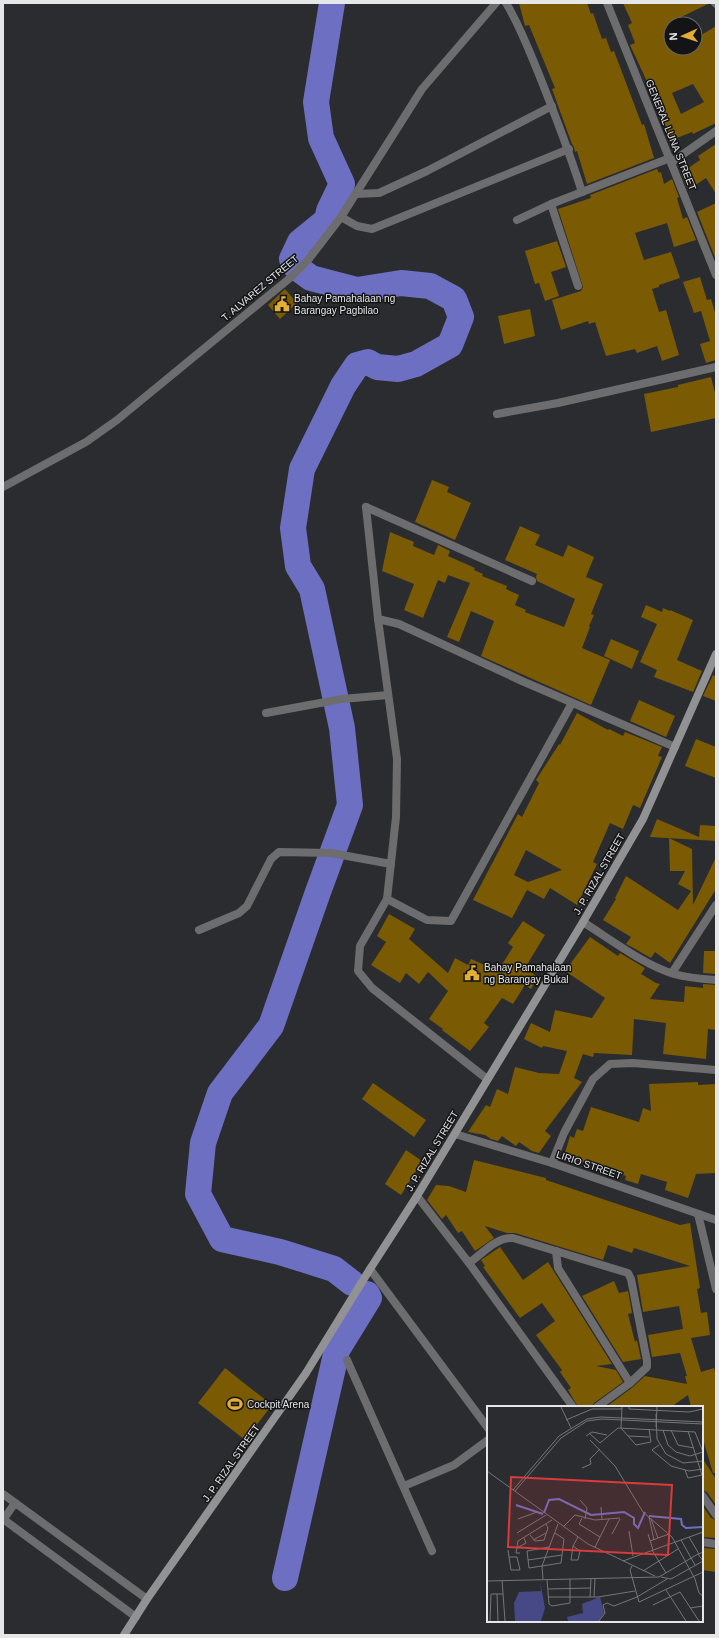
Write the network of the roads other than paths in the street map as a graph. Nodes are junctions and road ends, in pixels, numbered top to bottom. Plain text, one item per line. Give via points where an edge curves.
1 (496, 3) edge
2 (506, 3) edge
3 (607, 3) edge
4 (552, 106) junction
5 (716, 131) edge
6 (569, 149) junction
7 (671, 160) junction
8 (582, 192) junction
9 (356, 194) junction
10 (550, 204) junction
11 (341, 217) junction
12 (517, 220) dead end
13 (716, 275) edge
14 (578, 286) dead end
15 (716, 367) edge
16 (497, 414) dead end
17 (3, 487) edge
18 (532, 581) dead end
19 (378, 619) junction
20 (716, 654) edge
21 (388, 695) junction
22 (572, 703) junction
23 (266, 712) dead end
24 (675, 747) junction
25 (391, 864) junction
26 (387, 899) junction
27 (716, 905) edge
28 (583, 922) junction
29 (199, 930) dead end
30 (672, 974) junction
31 (716, 980) edge
32 (716, 1070) edge
33 (487, 1080) junction
34 (455, 1134) junction
35 (552, 1163) junction
36 (417, 1196) junction
37 (698, 1214) junction
38 (716, 1220) edge
39 (556, 1251) junction
40 (469, 1264) junction
41 (370, 1269) junction
42 (716, 1289) edge
43 (348, 1360) dead end
44 (630, 1383) junction
45 (572, 1406) edge
46 (598, 1406) edge
47 (487, 1427) edge
48 (487, 1441) edge
49 (404, 1486) junction
50 (3, 1494) edge
51 (703, 1497) edge
52 (16, 1503) junction
53 (716, 1514) edge
54 (3, 1519) edge
55 (703, 1542) edge
56 (716, 1544) edge
57 (432, 1551) dead end
58 (147, 1599) junction
59 (136, 1617) junction
60 (124, 1635) edge

1 - 9 street, T. ALVAREZ STREET via 422,89
2 - 4 street via 523,36
3 - 7 street, GENERAL LUNA STREET
4 - 6 street
4 - 9 street via 379,193
5 - 7 street
6 - 8 street
6 - 11 street via 372,229 357,226
7 - 8 street
7 - 13 street, GENERAL LUNA STREET
8 - 10 street
9 - 11 street, T. ALVAREZ STREET
10 - 12 street
10 - 14 street
11 - 17 street, T. ALVAREZ STREET via 308,260 290,278 117,420 86,442
15 - 16 street via 558,403
18 - 19 street via 366,507
19 - 21 street
19 - 22 street via 400,624
20 - 24 main road, J. P. RIZAL STREET
21 - 23 street via 342,699
21 - 25 street via 397,759 396,817
22 - 24 street
22 - 26 street via 451,921 428,920
24 - 28 main road, J. P. RIZAL STREET via 643,819
25 - 26 street
25 - 29 street via 331,853 279,852 271,859 247,906 239,913
26 - 33 street via 360,946 358,971 372,988
27 - 30 street
28 - 30 street via 650,964
28 - 33 main road, J. P. RIZAL STREET
30 - 31 street
32 - 35 street via 633,1063 610,1064 593,1079 564,1133
33 - 34 main road, J. P. RIZAL STREET
34 - 35 street, LIRIO STREET
34 - 36 main road, J. P. RIZAL STREET
35 - 37 street, LIRIO STREET
36 - 40 street
36 - 41 main road, J. P. RIZAL STREET
37 - 38 street, LIRIO STREET
37 - 42 street
39 - 40 street via 506,1237
39 - 44 street via 558,1268
39 - 44 street via 628,1273 647,1361 644,1371
40 - 45 street
41 - 47 street
41 - 58 main road, J. P. RIZAL STREET via 306,1373
43 - 49 street
44 - 46 street
48 - 49 street via 454,1465
49 - 57 street
50 - 52 street
51 - 53 street
52 - 54 street
52 - 58 street
54 - 59 street
55 - 56 street
58 - 59 main road, J. P. RIZAL STREET
59 - 60 main road, J. P. RIZAL STREET

